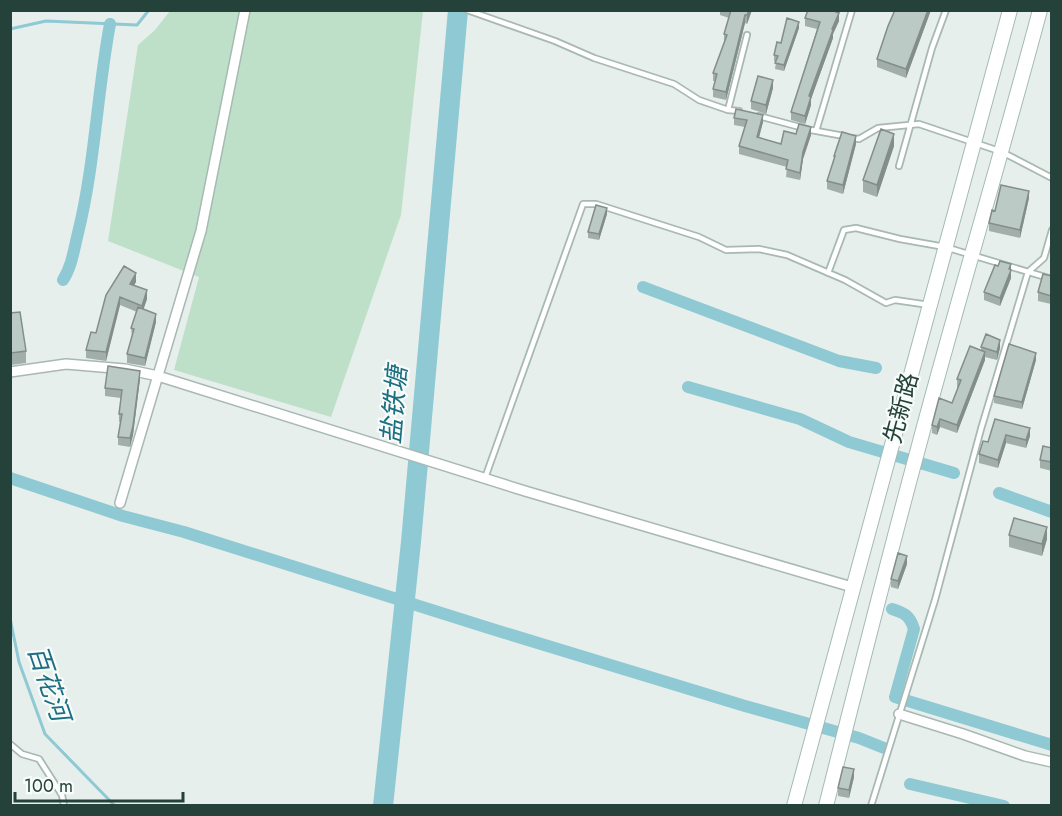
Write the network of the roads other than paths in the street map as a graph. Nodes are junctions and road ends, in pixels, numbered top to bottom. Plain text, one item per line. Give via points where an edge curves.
1 (245, 10) edge
2 (467, 10) edge
3 (852, 10) edge
4 (946, 10) edge
5 (1010, 10) edge
6 (1040, 10) edge
7 (747, 35) dead end
8 (728, 110) junction
9 (743, 112) edge
10 (754, 115) edge
11 (910, 125) junction
12 (816, 131) junction
13 (974, 142) junction
14 (1002, 152) junction
15 (899, 166) dead end
16 (1052, 177) edge
17 (1052, 230) edge
18 (945, 247) junction
19 (971, 256) junction
20 (1028, 272) junction
21 (828, 273) junction
22 (1052, 279) edge
23 (929, 305) junction
24 (10, 372) edge
25 (158, 376) junction
26 (485, 478) junction
27 (120, 503) dead end
28 (852, 587) junction
29 (899, 714) junction
30 (10, 744) edge
31 (1052, 762) edge
32 (64, 806) edge
33 (794, 806) edge
34 (826, 806) edge
35 (871, 806) edge

1 - 25 street via 201,231
2 - 8 lane via 674,84 699,100
3 - 12 lane
4 - 11 lane
5 - 13 main road, 先新路
6 - 14 main road, 先新路
7 - 8 lane
8 - 9 lane
10 - 12 lane
11 - 12 lane via 878,128 859,139
11 - 13 lane via 919,124
11 - 15 lane
13 - 14 lane
13 - 18 main road, 先新路
14 - 16 lane
14 - 19 main road, 先新路
17 - 20 lane via 1044,258
18 - 19 lane
18 - 21 lane via 856,228 844,230
18 - 23 main road, 先新路
19 - 20 lane
19 - 34 main road, 先新路
20 - 22 lane
20 - 29 lane
21 - 23 lane via 886,303 896,300
21 - 26 lane via 787,255 759,249 726,250 699,237 596,204 583,204
23 - 28 main road, 先新路
24 - 25 street via 66,364
25 - 26 street
25 - 27 street
26 - 28 street
28 - 33 main road, 先新路
29 - 31 street
29 - 35 lane
30 - 32 lane via 22,754 39,759 62,795

